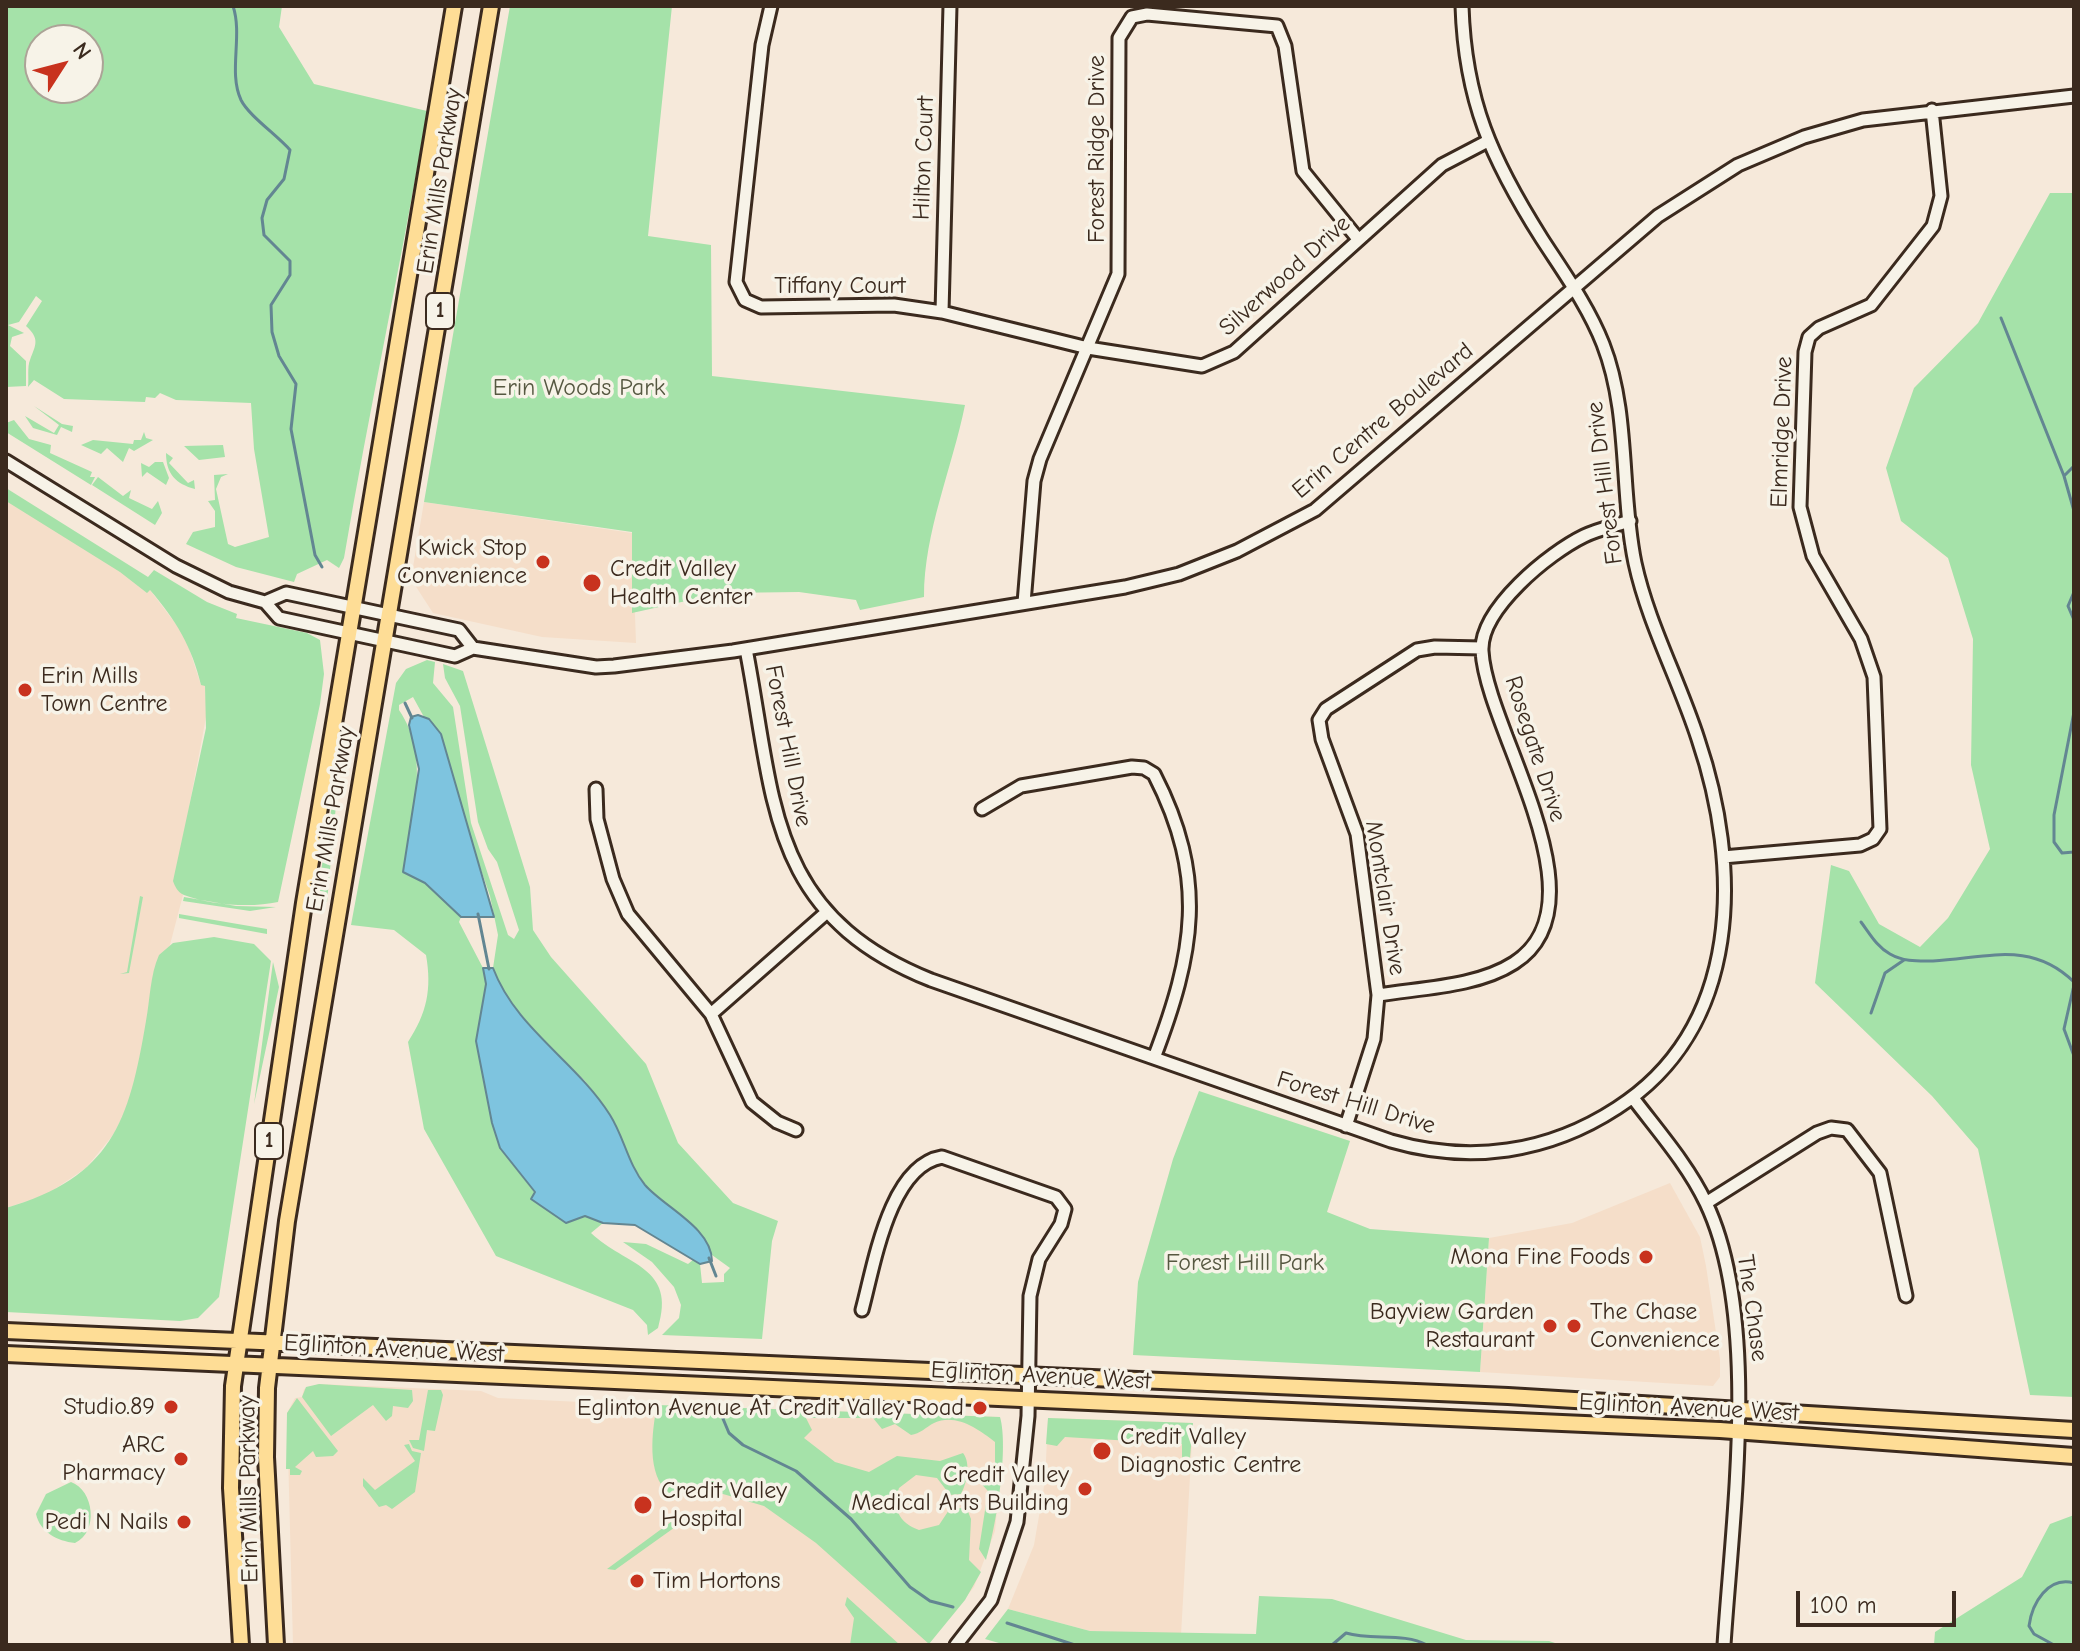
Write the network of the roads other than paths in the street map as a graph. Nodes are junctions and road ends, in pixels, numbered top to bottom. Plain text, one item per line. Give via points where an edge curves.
1 (454, 6) edge
2 (491, 6) edge
3 (771, 6) edge
4 (950, 6) edge
5 (1462, 6) edge
6 (2074, 96) edge
7 (1932, 110) junction
8 (1486, 142) junction
9 (1358, 239) junction
10 (1573, 287) junction
11 (942, 312) junction
12 (1088, 348) junction
13 (6, 461) edge
14 (1630, 521) junction
15 (265, 602) junction
16 (1024, 603) junction
17 (353, 607) junction
18 (391, 615) junction
19 (349, 633) junction
20 (386, 641) junction
21 (473, 648) junction
22 (1482, 648) junction
23 (746, 649) junction
24 (596, 789) dead end
25 (982, 809) dead end
26 (1723, 857) junction
27 (827, 912) junction
28 (1378, 995) junction
29 (711, 1014) junction
30 (1154, 1058) junction
31 (1633, 1098) junction
32 (1346, 1126) junction
33 (796, 1130) dead end
34 (1706, 1203) junction
35 (1906, 1296) dead end
36 (862, 1310) dead end
37 (6, 1331) edge
38 (239, 1340) junction
39 (273, 1341) junction
40 (6, 1354) edge
41 (236, 1363) junction
42 (270, 1364) junction
43 (1030, 1374) junction
44 (1029, 1397) junction
45 (1738, 1408) junction
46 (2074, 1430) edge
47 (1737, 1431) junction
48 (2074, 1456) edge
49 (241, 1645) edge
50 (276, 1645) edge
51 (956, 1645) edge
52 (1724, 1645) edge

1 - 17 main road, Erin Mills Parkway / 1
2 - 18 main road, Erin Mills Parkway / 1
3 - 11 street, Tiffany Court via 744,190 737,290 761,307 894,305
4 - 11 street, Hilton Court
5 - 8 street, Forest Hill Drive via 1465,60
6 - 7 street, Erin Centre Boulevard
7 - 10 street, Erin Centre Boulevard via 1832,128 1738,165 1658,216
7 - 26 street, Elmridge Drive via 1941,196 1933,226 1871,305 1819,328 1809,337 1805,352 1801,518 1813,556 1861,639 1874,677 1880,829 1860,845
8 - 9 street, Silverwood Drive via 1442,165
8 - 10 street, Forest Hill Drive
9 - 12 street, Silverwood Drive via 1234,352 1214,364
9 - 12 street, Forest Ridge Drive via 1303,171 1285,46 1277,26 1132,17 1119,38 1118,274
10 - 14 street, Forest Hill Drive via 1591,316 1612,373
10 - 16 street, Erin Centre Boulevard via 1361,474 1278,532 1179,574
11 - 12 street, Tiffany Court
12 - 16 street, Forest Ridge Drive via 1034,481
13 - 15 street, Erin Centre Boulevard via 176,566 229,592
14 - 22 street via 1573,542 1518,585 1500,605
14 - 26 street, Forest Hill Drive via 1640,581 1700,743
15 - 17 street, Erin Centre Boulevard via 286,593
15 - 19 street, Erin Centre Boulevard via 279,618
16 - 23 street, Erin Centre Boulevard
17 - 18 street, Erin Centre Boulevard
17 - 19 main road, Erin Mills Parkway / 1
18 - 20 main road, Erin Mills Parkway / 1
18 - 21 street, Erin Centre Boulevard via 459,630
19 - 20 street, Erin Centre Boulevard
19 - 38 main road, Erin Mills Parkway / 1
20 - 21 street, Erin Centre Boulevard via 455,656
20 - 39 main road, Erin Mills Parkway / 1 via 304,1105
21 - 23 street, Erin Centre Boulevard via 596,667
22 - 28 street, Montclair Drive via 1417,650 1326,709 1319,720 1357,834
22 - 28 street, Rosegate Drive via 1534,809 1549,889 1545,927 1530,949 1500,971
23 - 27 street, Forest Hill Drive via 777,824 788,852
24 - 29 street via 597,819 621,900 640,931
25 - 30 street via 1021,786 1132,767 1154,774 1185,859 1191,933 1177,1000
26 - 31 street, Forest Hill Drive via 1723,941 1710,991 1683,1042
27 - 29 street
27 - 30 street, Forest Hill Drive via 871,950 909,971
28 - 32 street, Montclair Drive via 1374,1039
29 - 33 street via 752,1102
30 - 32 street, Forest Hill Drive
31 - 32 street, Forest Hill Drive via 1582,1128 1505,1152 1431,1151
31 - 34 street, The Chase
34 - 35 street via 1817,1133 1847,1130 1880,1173
34 - 45 street, The Chase via 1723,1253 1731,1302
36 - 43 street via 893,1203 925,1162 942,1157 1056,1197 1065,1209 1039,1259 1030,1296
37 - 38 main road, Eglinton Avenue West
38 - 39 main road, Eglinton Avenue West
38 - 41 main road, Erin Mills Parkway / 1
39 - 42 main road, Erin Mills Parkway / 1
39 - 43 main road, Eglinton Avenue West
40 - 41 main road, Eglinton Avenue West
41 - 42 main road, Eglinton Avenue West
41 - 49 main road, Erin Mills Parkway / 1 via 231,1488
42 - 44 main road, Eglinton Avenue West
42 - 50 main road, Erin Mills Parkway / 1 via 266,1457
43 - 44 street
43 - 45 main road, Eglinton Avenue West
44 - 47 main road, Eglinton Avenue West
44 - 51 street via 1023,1491 1010,1550 991,1600
45 - 46 main road, Eglinton Avenue West
45 - 47 street, The Chase
47 - 48 main road, Eglinton Avenue West
47 - 52 street, The Chase

